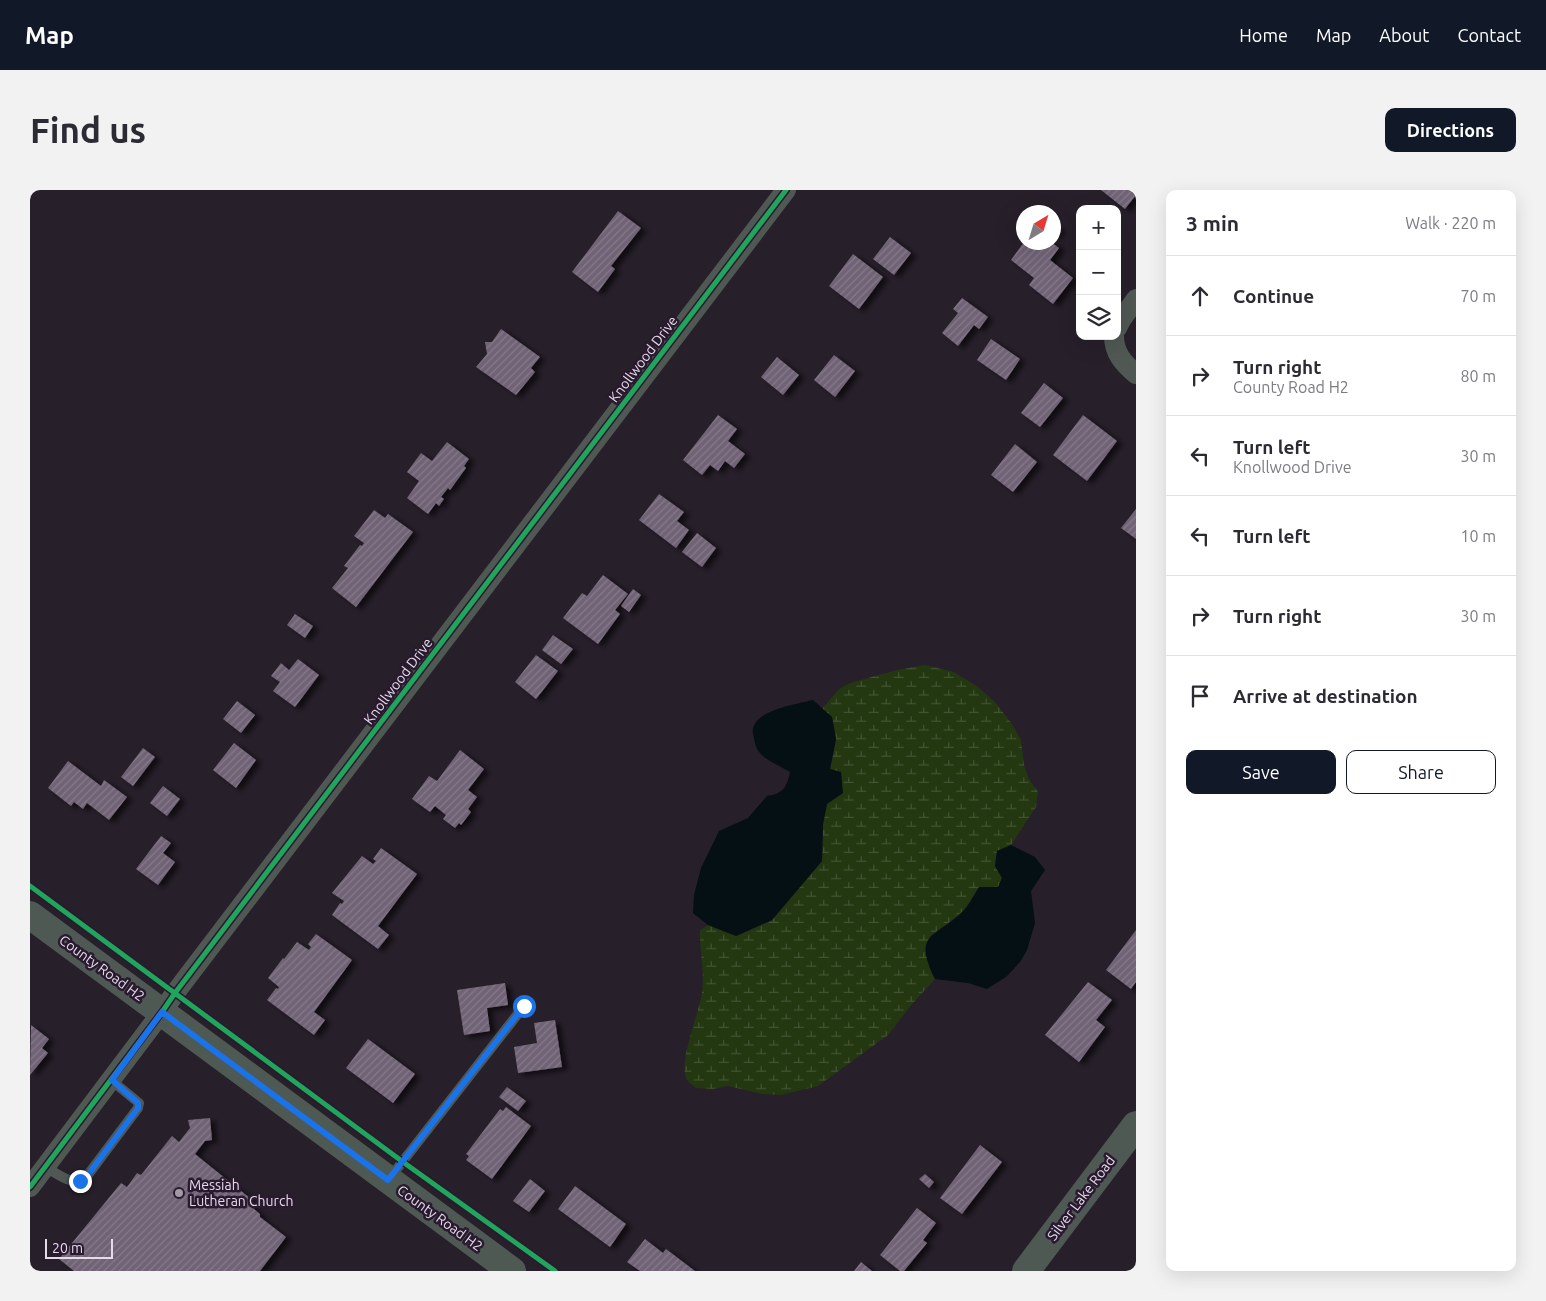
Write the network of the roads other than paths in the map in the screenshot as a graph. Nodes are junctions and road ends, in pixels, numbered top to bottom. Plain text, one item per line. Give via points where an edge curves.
1 (786, 190) edge
2 (1136, 299) edge
3 (1121, 319) edge
4 (1116, 340) edge
5 (1136, 374) edge
6 (30, 914) edge
7 (524, 1006) dead end
8 (162, 1012) junction
9 (112, 1080) junction
10 (1136, 1125) edge
11 (45, 1167) junction
12 (388, 1180) junction
13 (30, 1187) edge
14 (512, 1271) edge
15 (1026, 1271) edge

1 - 8 street, Knollwood Drive
2 - 3 street
4 - 5 street via 1120,359
6 - 8 street, County Road H2
7 - 12 lane
8 - 9 street, Knollwood Drive
8 - 12 street, County Road H2
9 - 11 street, Knollwood Drive
9 - 11 lane via 133,1097 138,1108 87,1176 74,1182
10 - 15 street, Silver Lake Road
11 - 13 street, Knollwood Drive
12 - 14 street, County Road H2

